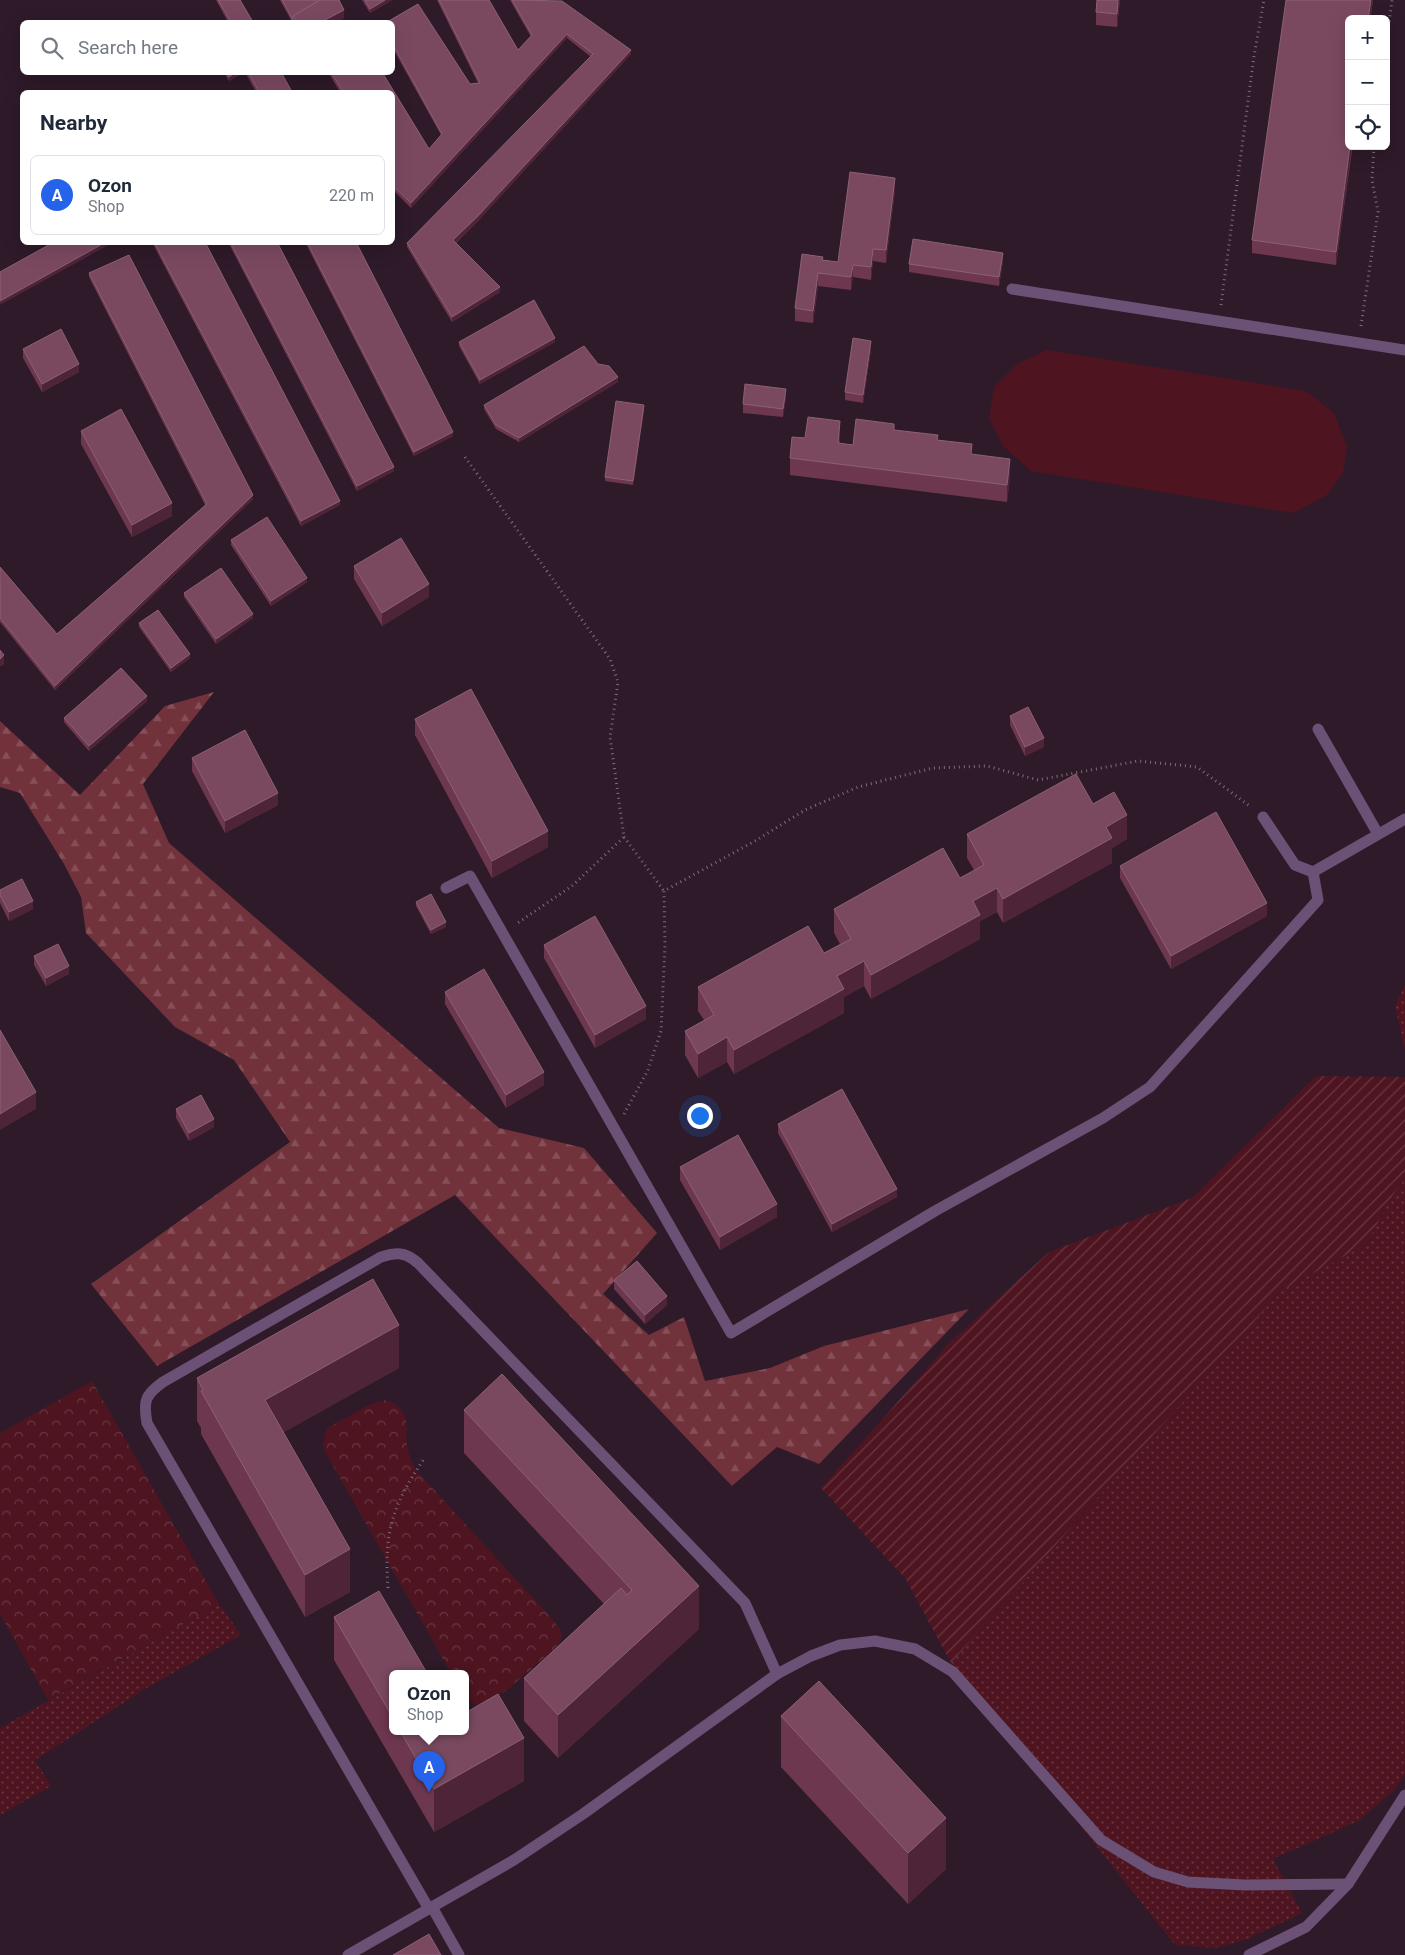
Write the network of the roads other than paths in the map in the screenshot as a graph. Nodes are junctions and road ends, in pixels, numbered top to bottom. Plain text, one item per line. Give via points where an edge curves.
1 (1012, 289) dead end
2 (1405, 350) edge
3 (1318, 730) dead end
4 (1263, 817) road end
5 (1405, 820) edge
6 (1378, 834) junction
7 (1313, 872) junction
8 (446, 888) dead end
9 (777, 1674) junction
10 (1405, 1795) edge
11 (1348, 1884) junction
12 (430, 1908) junction
13 (348, 1955) edge
14 (459, 1955) edge
15 (1249, 1955) edge

1 - 2 lane
3 - 6 lane
4 - 7 lane via 1295,866
5 - 6 lane
6 - 7 lane
7 - 8 lane via 1318,900 1150,1087 1103,1118 935,1211 730,1333 470,876
9 - 11 lane via 840,1645 875,1642 915,1649 953,1672 1101,1840 1154,1872 1188,1882
9 - 12 lane via 583,1814 514,1860
9 - 12 lane via 745,1603 418,1263 405,1254 381,1257 163,1382 148,1395 145,1403 147,1422
10 - 11 lane
11 - 15 lane via 1306,1928
12 - 13 lane
12 - 14 lane

